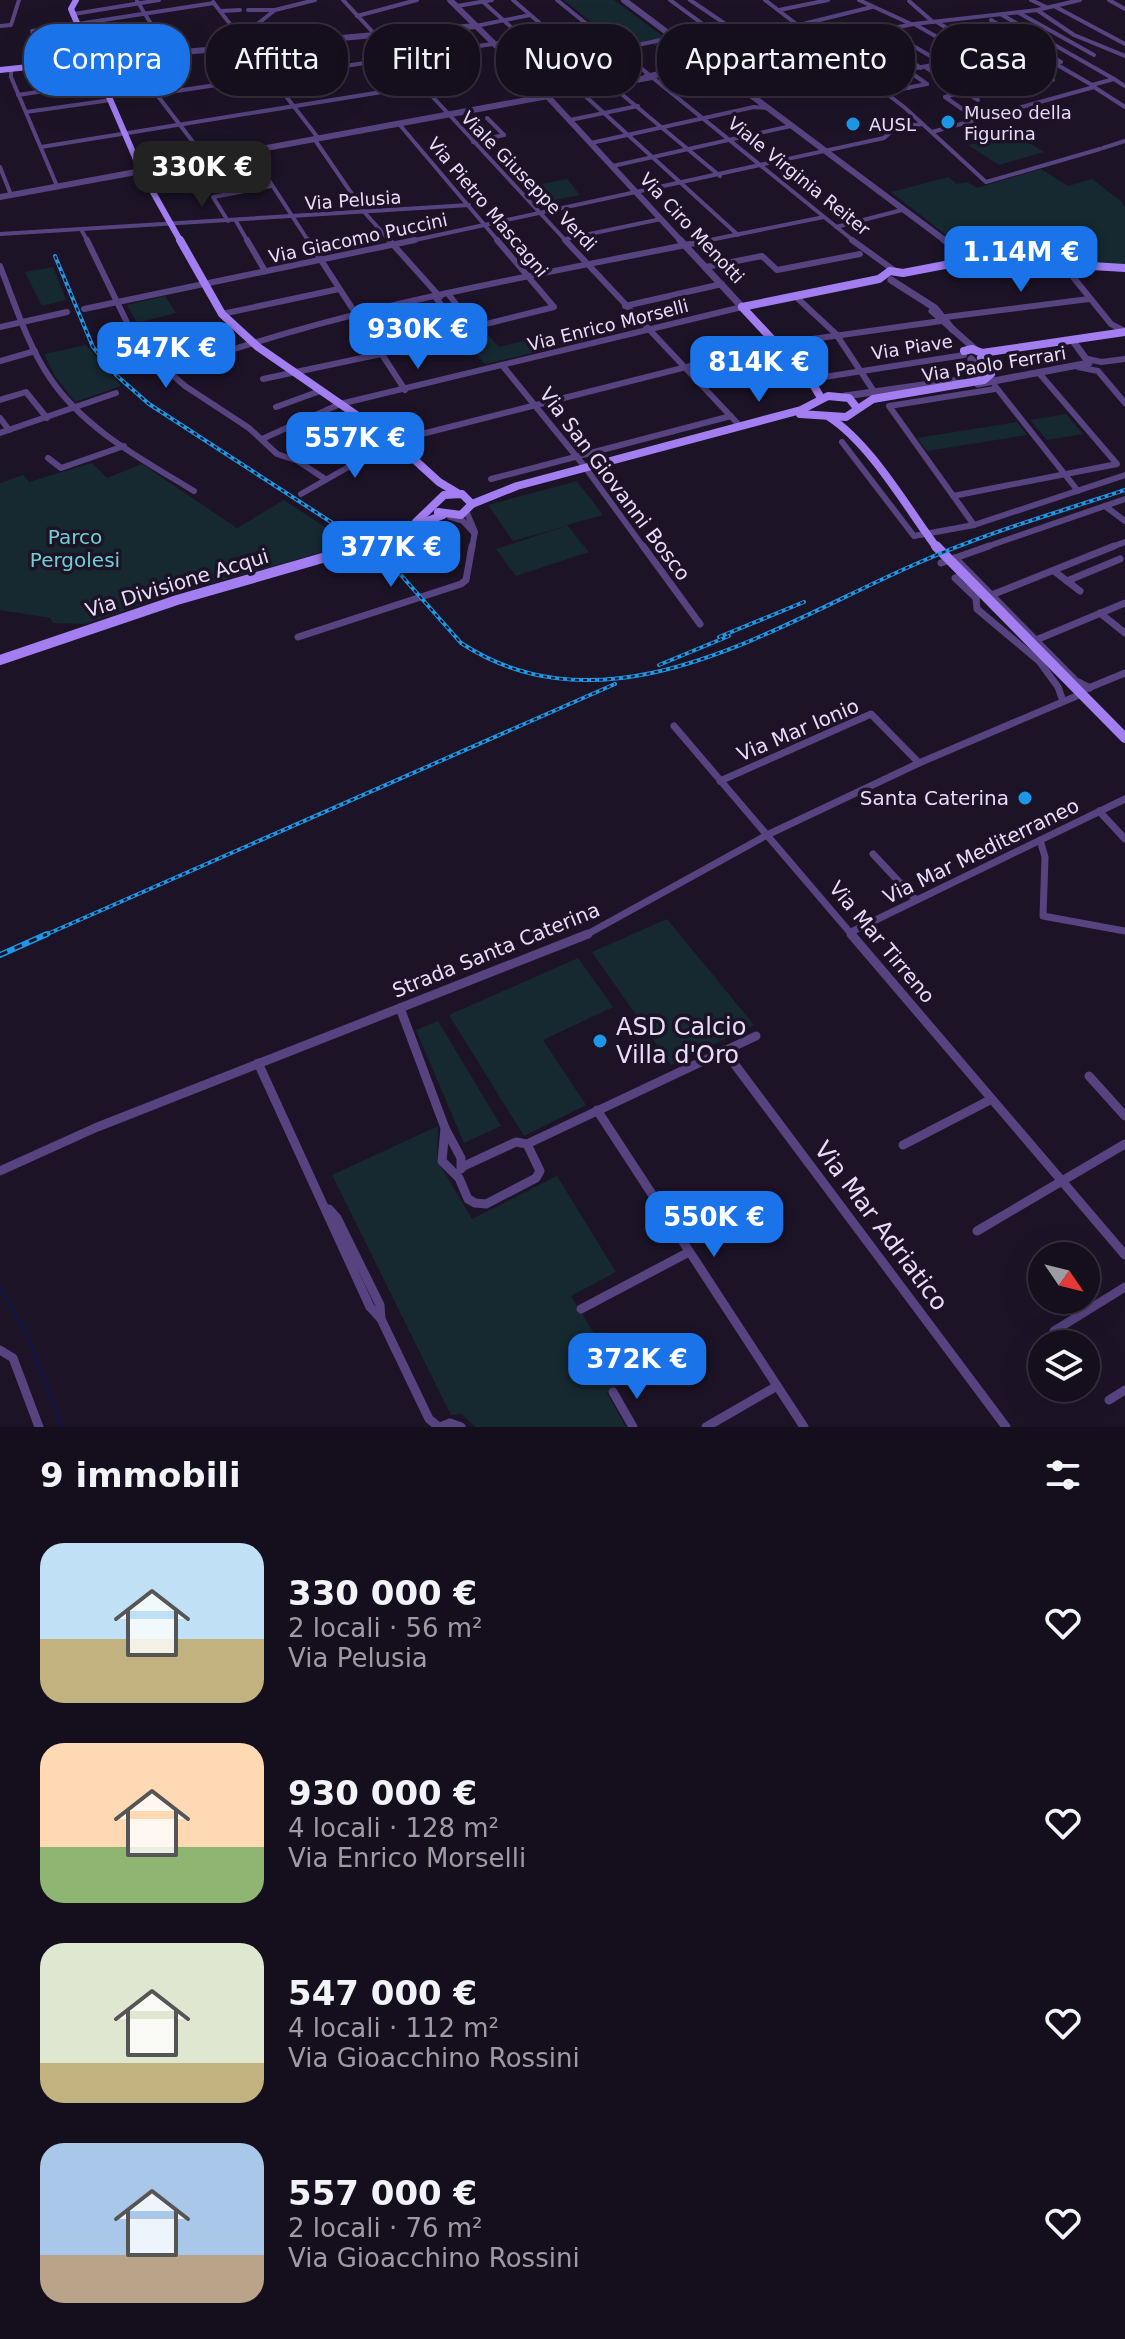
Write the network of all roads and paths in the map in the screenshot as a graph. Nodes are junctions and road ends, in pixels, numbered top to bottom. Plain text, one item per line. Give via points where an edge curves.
1 (19, 0) edge
2 (76, 0) edge
3 (159, 0) edge
4 (279, 0) edge
5 (315, 0) edge
6 (343, 0) edge
7 (417, 0) edge
8 (450, 0) edge
9 (492, 0) edge
10 (513, 0) edge
11 (557, 0) edge
12 (624, 0) edge
13 (670, 0) edge
14 (690, 0) edge
15 (783, 0) edge
16 (828, 0) edge
17 (859, 0) edge
18 (1031, 0) edge
19 (1080, 0) edge
20 (1109, 0) edge
21 (482, 1) edge
22 (767, 1) edge
23 (909, 1) edge
24 (137, 2) edge
25 (213, 2) edge
26 (400, 2) edge
27 (457, 6) junction
28 (872, 7) junction
29 (1051, 7) junction
30 (1125, 9) edge
31 (240, 10) dead end
32 (248, 10) dead end
33 (275, 10) junction
34 (1037, 10) junction
35 (221, 11) junction
36 (779, 11) junction
37 (1018, 13) junction
38 (74, 14) junction
39 (146, 14) junction
40 (530, 15) junction
41 (1002, 15) junction
42 (357, 16) junction
43 (988, 18) junction
44 (503, 20) junction
45 (935, 22) junction
46 (79, 24) joint
47 (152, 24) edge
48 (230, 24) edge
49 (258, 24) edge
50 (364, 24) edge
51 (474, 24) edge
52 (507, 24) edge
53 (541, 24) edge
54 (587, 24) edge
55 (657, 24) edge
56 (702, 24) edge
57 (726, 24) edge
58 (798, 24) edge
59 (803, 24) edge
60 (914, 24) joint
61 (938, 24) edge
62 (998, 24) edge
63 (480, 25) edge
64 (0, 26) edge
65 (480, 30) edge
66 (1124, 42) edge
67 (496, 44) edge
68 (1125, 56) edge
69 (1078, 58) junction
70 (915, 63) edge
71 (1056, 64) edge
72 (931, 65) edge
73 (24, 67) edge
74 (642, 67) edge
75 (923, 67) junction
76 (915, 68) edge
77 (11, 69) junction
78 (0, 70) edge
79 (931, 72) edge
80 (657, 75) edge
81 (652, 76) junction
82 (915, 76) edge
83 (1114, 79) junction
84 (1093, 86) junction
85 (915, 87) edge
86 (1125, 87) edge
87 (1106, 93) junction
88 (24, 94) edge
89 (18, 95) junction
90 (364, 95) edge
91 (109, 96) edge
92 (158, 96) edge
93 (287, 96) edge
94 (429, 96) edge
95 (585, 96) edge
96 (625, 96) edge
97 (753, 96) edge
98 (890, 96) edge
99 (949, 96) edge
100 (971, 96) edge
101 (549, 98) junction
102 (111, 100) junction
103 (978, 100) dead end
104 (296, 106) junction
105 (638, 106) junction
106 (1125, 107) edge
107 (767, 108) junction
108 (26, 112) junction
109 (604, 113) junction
110 (483, 114) junction
111 (448, 116) junction
112 (703, 118) junction
113 (570, 120) junction
114 (978, 120) junction
115 (399, 124) junction
116 (922, 124) junction
117 (180, 125) junction
118 (791, 126) junction
119 (663, 127) junction
120 (932, 132) junction
121 (125, 134) junction
122 (628, 134) junction
123 (317, 139) junction
124 (730, 139) junction
125 (1125, 141) edge
126 (473, 142) junction
127 (591, 143) junction
128 (1118, 144) junction
129 (41, 147) junction
130 (1125, 148) edge
131 (690, 149) junction
132 (250, 151) junction
133 (826, 152) junction
134 (654, 157) junction
135 (206, 159) junction
136 (613, 166) junction
137 (763, 166) junction
138 (0, 167) edge
139 (141, 171) junction
140 (720, 176) junction
141 (682, 184) junction
142 (57, 186) junction
143 (271, 186) junction
144 (638, 194) junction
145 (11, 195) junction
146 (0, 197) edge
147 (469, 205) junction
148 (902, 210) junction
149 (365, 213) junction
150 (542, 214) junction
151 (824, 217) junction
152 (292, 218) junction
153 (661, 219) junction
154 (232, 221) junction
155 (171, 225) junction
156 (487, 226) junction
157 (836, 227) junction
158 (82, 231) junction
159 (0, 234) edge
160 (738, 235) junction
161 (566, 239) junction
162 (395, 244) junction
163 (686, 246) junction
164 (860, 254) dead end
165 (320, 260) junction
166 (1013, 263) junction
167 (0, 266) edge
168 (590, 266) junction
169 (1081, 266) junction
170 (706, 267) junction
171 (1125, 268) edge
172 (265, 271) junction
173 (886, 274) junction
174 (900, 274) junction
175 (529, 277) junction
176 (204, 284) junction
177 (722, 284) junction
178 (908, 288) junction
179 (339, 289) junction
180 (10, 290) junction
181 (0, 292) edge
182 (449, 295) junction
183 (795, 296) junction
184 (438, 298) junction
185 (1089, 299) junction
186 (116, 302) junction
187 (627, 305) junction
188 (742, 307) junction
189 (84, 309) dead end
190 (67, 312) dead end
191 (222, 314) junction
192 (357, 316) junction
193 (949, 321) junction
194 (23, 322) junction
195 (230, 325) junction
196 (0, 327) edge
197 (649, 329) junction
198 (461, 330) dead end
199 (1125, 332) edge
200 (836, 334) junction
201 (251, 341) junction
202 (1073, 341) junction
203 (777, 344) junction
204 (35, 351) junction
205 (149, 354) junction
206 (381, 354) junction
207 (973, 354) junction
208 (1125, 359) edge
209 (0, 361) edge
210 (1088, 361) junction
211 (1101, 362) junction
212 (502, 365) junction
213 (685, 367) junction
214 (1078, 367) junction
215 (1098, 371) junction
216 (168, 372) junction
217 (293, 372) junction
218 (861, 372) junction
219 (1039, 373) junction
220 (263, 379) dead end
221 (814, 379) junction
222 (995, 385) junction
223 (405, 390) junction
224 (873, 390) dead end
225 (320, 391) junction
226 (116, 393) dead end
227 (904, 394) junction
228 (840, 396) junction
229 (0, 400) edge
230 (819, 400) junction
231 (1125, 403) edge
232 (340, 404) junction
233 (536, 405) junction
234 (276, 407) dead end
235 (76, 409) junction
236 (854, 412) junction
237 (786, 414) junction
238 (731, 416) junction
239 (827, 416) junction
240 (0, 418) edge
241 (47, 418) junction
242 (295, 426) junction
243 (740, 426) junction
244 (9, 430) junction
245 (0, 433) edge
246 (262, 439) junction
247 (394, 441) junction
248 (842, 442) dead end
249 (124, 446) junction
250 (863, 449) junction
251 (577, 457) junction
252 (48, 458) dead end
253 (298, 461) junction
254 (585, 467) junction
255 (1064, 474) junction
256 (1125, 475) edge
257 (325, 479) junction
258 (491, 479) dead end
259 (439, 482) junction
260 (194, 491) dead end
261 (1078, 491) junction
262 (493, 493) junction
263 (301, 494) dead end
264 (461, 494) junction
265 (953, 496) junction
266 (440, 497) junction
267 (1125, 499) edge
268 (1105, 506) junction
269 (434, 508) junction
270 (470, 508) junction
271 (446, 516) junction
272 (1125, 521) edge
273 (974, 525) junction
274 (411, 526) junction
275 (475, 535) junction
276 (1125, 542) edge
277 (1107, 549) junction
278 (955, 558) junction
279 (1123, 561) edge
280 (941, 563) dead end
281 (1054, 571) junction
282 (969, 573) junction
283 (1067, 581) junction
284 (1080, 591) dead end
285 (992, 594) junction
286 (976, 598) junction
287 (1125, 603) edge
288 (1100, 613) junction
289 (700, 624) dead end
290 (1125, 633) edge
291 (298, 637) dead end
292 (1036, 640) junction
293 (0, 660) edge
294 (1125, 673) edge
295 (1084, 691) junction
296 (1063, 701) junction
297 (674, 726) dead end
298 (1121, 734) edge
299 (919, 763) junction
300 (720, 781) junction
301 (1125, 799) edge
302 (1099, 811) junction
303 (767, 835) junction
304 (1125, 839) edge
305 (1040, 840) junction
306 (873, 854) dead end
307 (916, 900) junction
308 (1125, 931) edge
309 (851, 932) junction
310 (400, 1008) junction
311 (756, 1036) dead end
312 (724, 1050) junction
313 (258, 1063) junction
314 (1089, 1076) dead end
315 (990, 1100) junction
316 (597, 1110) junction
317 (1125, 1116) edge
318 (445, 1128) junction
319 (527, 1144) junction
320 (1125, 1144) edge
321 (903, 1145) dead end
322 (0, 1171) edge
323 (460, 1172) junction
324 (1062, 1183) junction
325 (977, 1231) dead end
326 (689, 1252) junction
327 (1125, 1255) edge
328 (1125, 1287) edge
329 (581, 1309) dead end
330 (1078, 1316) joint
331 (1056, 1330) edge
332 (0, 1350) edge
333 (777, 1386) junction
334 (1125, 1390) edge
335 (613, 1392) dead end
336 (1109, 1400) dead end
337 (39, 1427) edge
338 (440, 1427) edge
339 (461, 1427) edge
340 (633, 1427) edge
341 (706, 1427) edge
342 (804, 1427) edge
343 (1006, 1427) edge

1 - 64 street via 11,25
2 - 38 main road
3 - 24 street
4 - 33 street
5 - 33 street
6 - 42 street, Viale Giuseppe Verdi
7 - 26 street
8 - 27 street, Via Ciro Menotti
9 - 21 street
10 - 40 street
11 - 54 street, Viale Virginia Reiter
12 - 55 street
13 - 56 street
14 - 57 street
15 - 22 street
16 - 36 street
17 - 28 street
18 - 29 street
19 - 29 street
20 - 30 street
21 - 27 street
21 - 44 street
22 - 36 street
23 - 45 street
24 - 38 street
24 - 39 street
25 - 35 street
25 - 39 street
26 - 42 street
27 - 51 street, Via Ciro Menotti
28 - 59 street
28 - 60 street
29 - 34 street
29 - 66 street
31 - 35 street
32 - 33 street
33 - 49 street
34 - 37 street
34 - 68 street via 1074,35
35 - 48 street
36 - 58 street
37 - 41 street
37 - 69 street via 1094,55
38 - 46 main road
39 - 46 street
39 - 47 street
40 - 44 street
40 - 53 street
41 - 43 street
41 - 69 street
42 - 50 street, Viale Giuseppe Verdi
43 - 45 street
43 - 62 street
44 - 52 street
44 - 63 street
45 - 60 street
45 - 61 street
65 - 67 street, Via Ciro Menotti
69 - 83 street
70 - 75 street
71 - 84 street
72 - 75 street
73 - 77 main road
74 - 81 street, Viale Virginia Reiter
75 - 76 street
75 - 79 street
77 - 78 main road
77 - 89 street
80 - 81 street
81 - 101 street
81 - 112 street, Viale Virginia Reiter
82 - 85 street via 927,84
83 - 84 street
83 - 86 street
84 - 87 street
84 - 114 street
86 - 87 street
87 - 106 street
88 - 89 street
89 - 108 street
90 - 104 street
91 - 102 main road
92 - 117 street
93 - 104 street
94 - 111 street, Viale Giuseppe Verdi
95 - 109 street
96 - 105 street
97 - 107 street
98 - 116 street
99 - 114 street
100 - 103 street
101 - 110 street
101 - 113 street, Via Ciro Menotti
102 - 108 street
102 - 121 main road
104 - 117 street
104 - 123 street
105 - 109 street
105 - 119 street
107 - 112 street
107 - 118 street
108 - 129 street
109 - 113 street
109 - 122 street
110 - 111 street
110 - 126 street via 504,135
111 - 115 street
111 - 126 street, Viale Giuseppe Verdi
112 - 119 street
112 - 124 street, Viale Virginia Reiter
113 - 127 street, Via Ciro Menotti
114 - 120 street
115 - 123 street
115 - 147 street, Via Pietro Mascagni
116 - 120 street
116 - 133 street, Via Giacomo Puccini
117 - 121 street
117 - 135 street
118 - 124 street
118 - 133 street
119 - 122 street
119 - 131 street
120 - 128 street via 986,182
121 - 129 street
121 - 139 main road
122 - 127 street
122 - 134 street
123 - 132 street
123 - 149 street
124 - 131 street
124 - 137 street, Viale Virginia Reiter
125 - 128 street
126 - 150 street, Viale Giuseppe Verdi
127 - 136 street, Via Ciro Menotti
128 - 130 street
129 - 142 street
131 - 134 street
131 - 140 street
132 - 135 street
132 - 143 street
133 - 137 street, Via Giacomo Puccini
133 - 148 street
134 - 136 street
134 - 141 street
135 - 139 street
136 - 144 street, Via Ciro Menotti
137 - 140 street, Via Giacomo Puccini
137 - 151 street, Viale Virginia Reiter
138 - 145 street
139 - 142 street
139 - 155 main road
140 - 141 street, Via Giacomo Puccini
141 - 144 street, Via Giacomo Puccini
141 - 160 street
142 - 145 street
143 - 152 street
143 - 154 street via 213,197
144 - 150 street, Via Giacomo Puccini
144 - 153 street, Via Ciro Menotti
145 - 146 street
147 - 149 street, Via Pelusia
147 - 156 street, Via Pietro Mascagni
148 - 157 street
148 - 166 street via 961,251
149 - 152 street, Via Pelusia
149 - 162 street
150 - 156 street, Via Giacomo Puccini
150 - 161 street, Viale Giuseppe Verdi
151 - 157 street, Viale Virginia Reiter
151 - 160 street
152 - 154 street, Via Pelusia
152 - 165 street
153 - 161 street
153 - 163 street, Via Ciro Menotti
154 - 155 street, Via Pelusia
154 - 172 street
155 - 158 street, Via Pelusia
155 - 176 main road
156 - 162 street, Via Giacomo Puccini
156 - 175 street, Via Pietro Mascagni
157 - 173 street, Viale Virginia Reiter
158 - 159 street, Via Pelusia
158 - 186 street
160 - 163 street
161 - 168 street, Viale Giuseppe Verdi
162 - 165 street, Via Giacomo Puccini
162 - 184 street
163 - 168 street
163 - 170 street, Via Ciro Menotti
164 - 170 street via 777,270 762,256
165 - 172 street, Via Giacomo Puccini
165 - 179 street
166 - 169 main road
166 - 174 main road via 976,259
167 - 180 street
168 - 175 street
168 - 187 street, Viale Giuseppe Verdi
169 - 171 main road
169 - 185 street via 1069,272
170 - 177 street, Via Ciro Menotti
172 - 176 street, Via Giacomo Puccini
173 - 174 main road
173 - 174 street
173 - 178 street, Viale Virginia Reiter
173 - 183 main road
174 - 178 street, Viale Virginia Reiter
175 - 182 street
175 - 182 street, Via Pietro Mascagni via 554,307 474,327
176 - 186 street, Via Giacomo Puccini
176 - 191 main road
177 - 187 street
177 - 188 street, Via Ciro Menotti
178 - 193 street, Viale Virginia Reiter
179 - 191 street
179 - 192 street
180 - 181 street
180 - 194 street
182 - 184 street
183 - 188 main road
183 - 200 street
184 - 192 street
184 - 198 street
185 - 193 street
185 - 199 street
186 - 189 street, Via Giacomo Puccini
186 - 205 street
187 - 197 street, Viale Giuseppe Verdi
188 - 197 street, Via Enrico Morselli
188 - 203 main road, Via Ciro Menotti
190 - 194 street
191 - 195 main road
192 - 201 street
192 - 206 street
193 - 200 street
193 - 207 street, Viale Virginia Reiter
194 - 196 street
194 - 204 street
195 - 201 main road
195 - 205 street
197 - 212 street, Via Enrico Morselli
197 - 213 street, Viale Giuseppe Verdi
199 - 202 main road, Via Piave
200 - 203 street
200 - 218 street
201 - 216 street
201 - 217 main road
202 - 207 main road, Via Piave
202 - 210 street
203 - 213 street
203 - 221 main road, Via Ciro Menotti
204 - 209 street
204 - 235 street
205 - 216 street
206 - 217 street
206 - 223 street
207 - 218 street, Via Piave
207 - 227 main road, Via Paolo Ferrari via 991,374 987,379
207 - 228 street, Via Paolo Ferrari via 983,370 981,377
208 - 211 street, Via Paolo Ferrari
210 - 211 street, Via Paolo Ferrari
210 - 214 street, Via Paolo Ferrari
211 - 215 street, Via Paolo Ferrari
212 - 223 street, Via Enrico Morselli
212 - 233 street, Via San Giovanni Bosco
213 - 233 street
213 - 238 street, Viale Giuseppe Verdi
214 - 215 street
214 - 219 street, Via Paolo Ferrari
215 - 231 street
216 - 246 street
217 - 220 street
217 - 225 main road
218 - 221 street, Via Piave
218 - 224 street
219 - 222 street, Via Paolo Ferrari
219 - 255 street via 1117,464
221 - 228 main road, Via Ciro Menotti
221 - 230 main road, Via Ciro Menotti
222 - 227 street, Via Paolo Ferrari
222 - 255 street
222 - 265 street via 889,406
223 - 232 street, Via Enrico Morselli
225 - 232 main road
225 - 234 street
226 - 235 street
227 - 236 main road, Via Paolo Ferrari via 873,399
228 - 230 main road
228 - 236 main road, Via Ciro Menotti
229 - 241 street via 26,392
230 - 237 main road
230 - 239 main road, Via Ciro Menotti
232 - 242 street, Via Enrico Morselli
232 - 247 main road
233 - 247 street
233 - 251 street, Via San Giovanni Bosco
235 - 241 street
235 - 249 street
236 - 239 main road, Via Paolo Ferrari
236 - 250 main road
237 - 239 main road
237 - 243 main road
238 - 243 street, Viale Giuseppe Verdi
238 - 251 street
239 - 250 main road
240 - 244 street
241 - 244 street
242 - 246 street, Via Enrico Morselli
242 - 253 street via 321,450
243 - 254 main road
244 - 245 street
246 - 253 street via 277,454
247 - 257 street
247 - 259 main road
248 - 273 street via 914,536
249 - 252 street via 61,468
249 - 260 street
250 - 295 main road via 939,551
251 - 254 street, Via San Giovanni Bosco
251 - 258 street
253 - 257 street
254 - 262 main road
254 - 289 street, Via San Giovanni Bosco
255 - 261 street
255 - 265 street
256 - 261 street
257 - 263 street
259 - 264 main road
259 - 266 main road
261 - 273 street
262 - 264 main road
262 - 270 main road
264 - 266 main road
264 - 270 main road
265 - 273 street
266 - 269 main road
267 - 268 street
268 - 272 street
268 - 278 street
269 - 271 main road
269 - 274 main road, Via Divisione Acqui
270 - 271 main road, Via Divisione Acqui
270 - 275 street
271 - 274 main road, Via Divisione Acqui
271 - 275 street via 463,521
274 - 293 main road, Via Divisione Acqui via 359,548 177,600
275 - 291 street via 461,584
276 - 277 street
277 - 279 street
277 - 281 street
278 - 280 street
278 - 282 street
279 - 283 street
281 - 283 street
281 - 285 street
282 - 285 street
282 - 286 street via 955,578
283 - 284 street
285 - 286 street
285 - 292 street
286 - 296 street via 977,609 1043,668
287 - 288 street
288 - 290 street
288 - 292 street
292 - 295 street
294 - 295 street, Strada Santa Caterina
295 - 296 street, Strada Santa Caterina
295 - 298 main road
296 - 299 street, Strada Santa Caterina
297 - 300 street, Via Mar Tirreno
299 - 300 street, Via Mar Ionio via 871,714
299 - 303 street, Strada Santa Caterina
300 - 303 street, Via Mar Tirreno
301 - 302 street, Via Mar Mediterraneo
302 - 304 street
302 - 305 street, Via Mar Mediterraneo
303 - 309 street, Via Mar Tirreno
303 - 310 street, Strada Santa Caterina via 579,939
305 - 307 street, Via Mar Mediterraneo
305 - 308 street via 1045,857 1043,916
306 - 307 street
307 - 309 street, Via Mar Mediterraneo
309 - 315 street, Via Mar Tirreno
310 - 313 street, Strada Santa Caterina
310 - 318 street
311 - 312 street
312 - 316 street
312 - 343 street, Via Mar Adriatico
313 - 322 street, Strada Santa Caterina
313 - 338 street via 370,1307 381,1319 429,1419
314 - 317 street
315 - 321 street
315 - 324 street, Via Mar Tirreno
316 - 319 street
316 - 326 street
318 - 323 street via 459,1152
318 - 323 street via 442,1161
319 - 323 street via 516,1142
319 - 323 street via 538,1163 536,1178 486,1204 468,1199
320 - 324 street
324 - 325 street
324 - 327 street, Via Mar Tirreno
326 - 329 street
326 - 333 street
328 - 330 street
330 - 331 street
332 - 337 street via 13,1358
333 - 341 street
333 - 342 street
334 - 336 street
335 - 340 street
338 - 339 street

